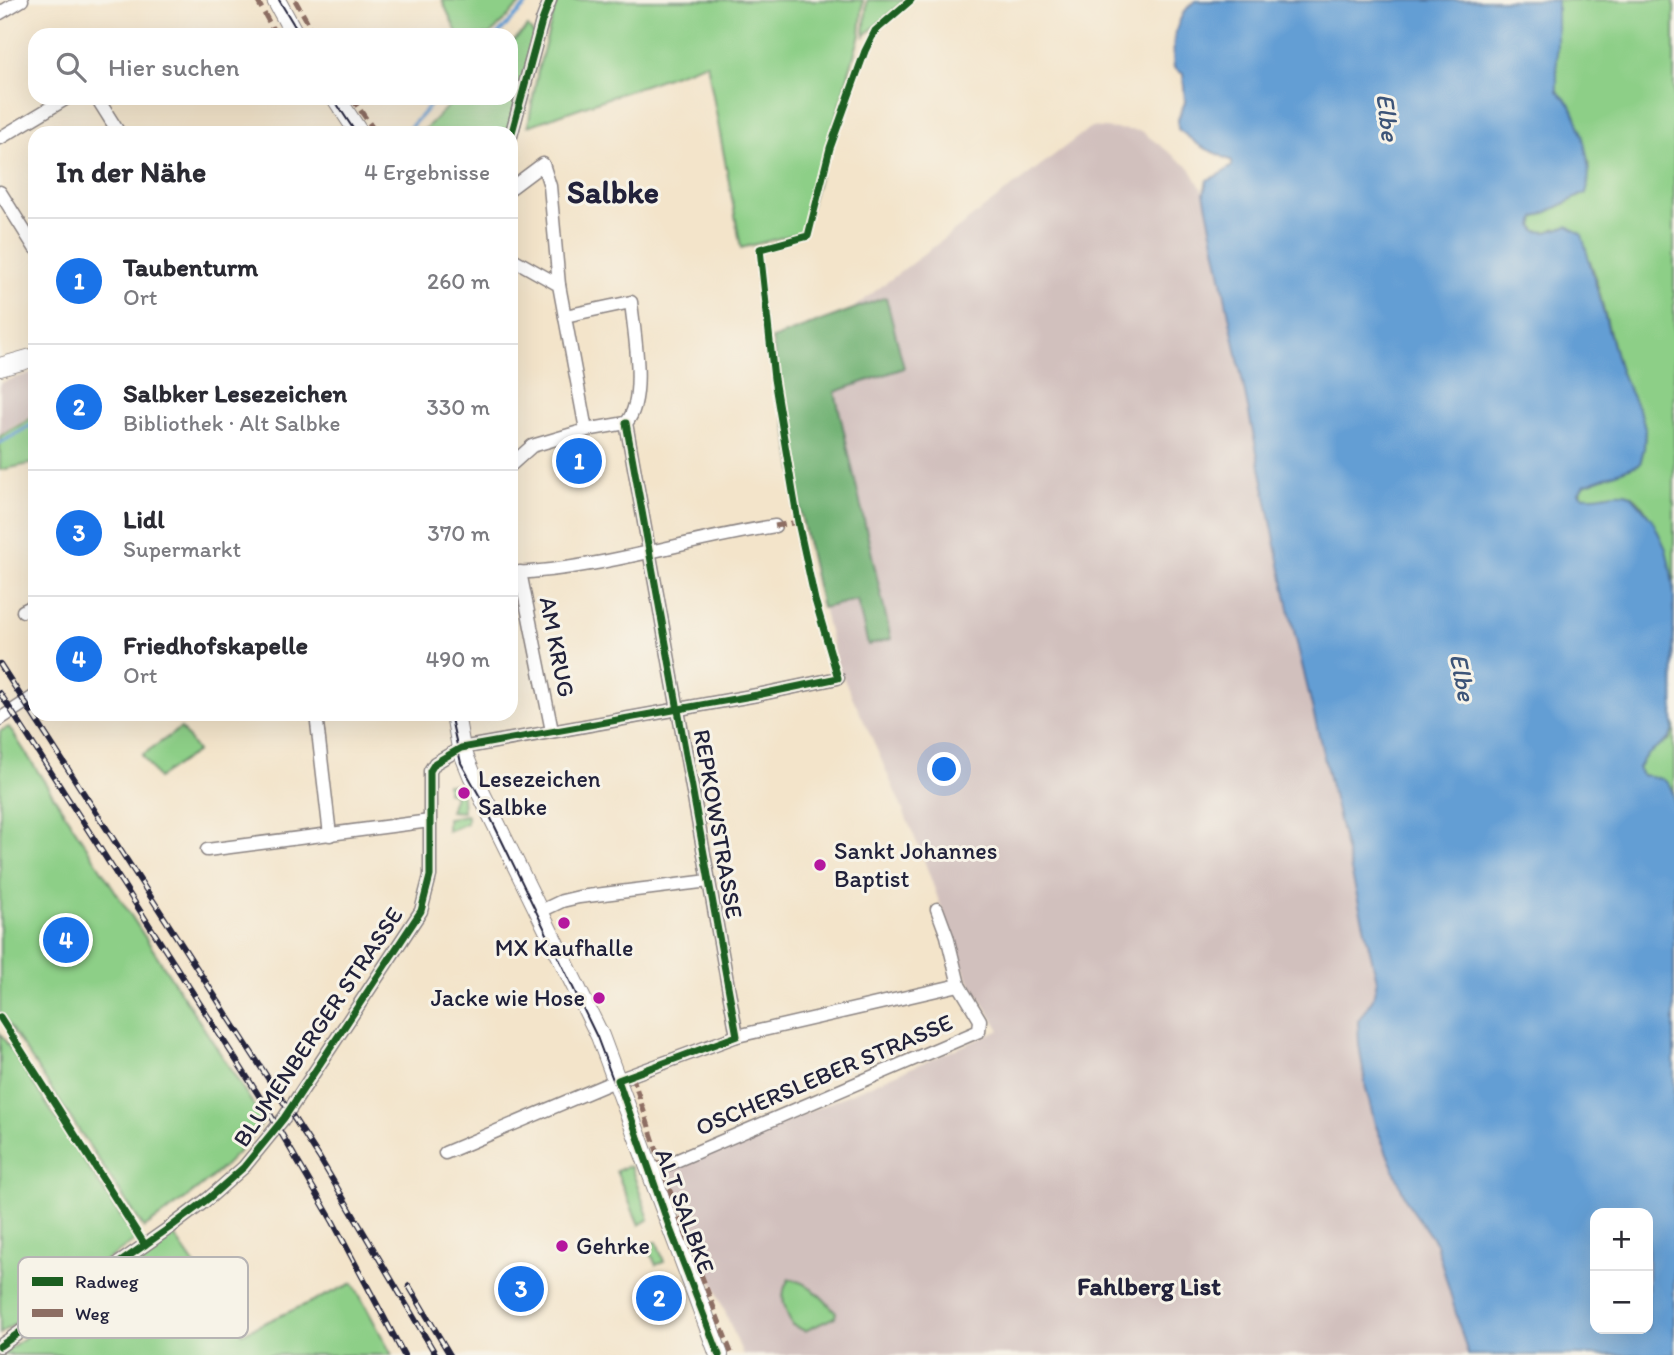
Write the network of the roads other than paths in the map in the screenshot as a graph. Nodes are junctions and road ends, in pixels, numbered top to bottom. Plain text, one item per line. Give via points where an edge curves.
1 (22, 0) edge
2 (276, 0) edge
3 (550, 0) edge
4 (0, 13) edge
5 (291, 28) edge
6 (55, 105) edge
7 (101, 105) edge
8 (340, 105) edge
9 (115, 126) edge
10 (350, 126) edge
11 (514, 126) edge
12 (0, 138) edge
13 (518, 183) edge
14 (0, 192) edge
15 (28, 237) edge
16 (518, 262) edge
17 (559, 285) junction
18 (565, 316) junction
19 (28, 359) edge
20 (0, 367) edge
21 (626, 423) junction
22 (586, 430) junction
23 (518, 459) edge
24 (775, 526) dead end
25 (650, 552) junction
26 (518, 573) edge
27 (518, 582) edge
28 (838, 677) dead end
29 (28, 701) edge
30 (677, 709) junction
31 (0, 719) edge
32 (317, 721) edge
33 (456, 721) edge
34 (552, 731) junction
35 (461, 748) junction
36 (430, 821) junction
37 (330, 835) junction
38 (207, 850) dead end
39 (709, 881) junction
40 (937, 909) dead end
41 (539, 912) junction
42 (959, 985) junction
43 (737, 1036) junction
44 (618, 1080) junction
45 (445, 1153) dead end
46 (650, 1172) junction
47 (128, 1257) edge
48 (18, 1333) edge
49 (0, 1346) edge
50 (719, 1355) edge

1 - 4 street
2 - 5 main road
3 - 11 street
6 - 12 street
7 - 9 street
8 - 10 main road
13 - 17 street via 543,164 550,186
14 - 15 street
16 - 17 street
17 - 18 street
18 - 21 street, REPKOWSTRASSE via 631,302 637,385 632,416
18 - 22 street
19 - 20 main road
21 - 22 street
21 - 25 street, REPKOWSTRASSE
22 - 23 street via 532,446
24 - 25 street
25 - 26 street
25 - 30 street, REPKOWSTRASSE
27 - 34 street, AM KRUG
28 - 30 street
29 - 31 street
30 - 34 street
30 - 39 street, REPKOWSTRASSE
32 - 37 street
33 - 35 main road, ALT SALBKE
34 - 35 street
35 - 36 street, BLUMENBERGER STRASSE via 430,769
35 - 41 main road, ALT SALBKE
36 - 37 street
36 - 47 street, BLUMENBERGER STRASSE via 430,876 417,918 289,1111 227,1184
37 - 38 street
39 - 41 street via 579,897
39 - 43 street, REPKOWSTRASSE
40 - 42 street
41 - 44 main road, ALT SALBKE
42 - 43 street
42 - 46 street, OSCHERSLEBER STRASSE via 981,1023 975,1034
43 - 44 street
44 - 45 street
44 - 46 main road, ALT SALBKE
46 - 50 main road, ALT SALBKE
48 - 49 street, BLUMENBERGER STRASSE

